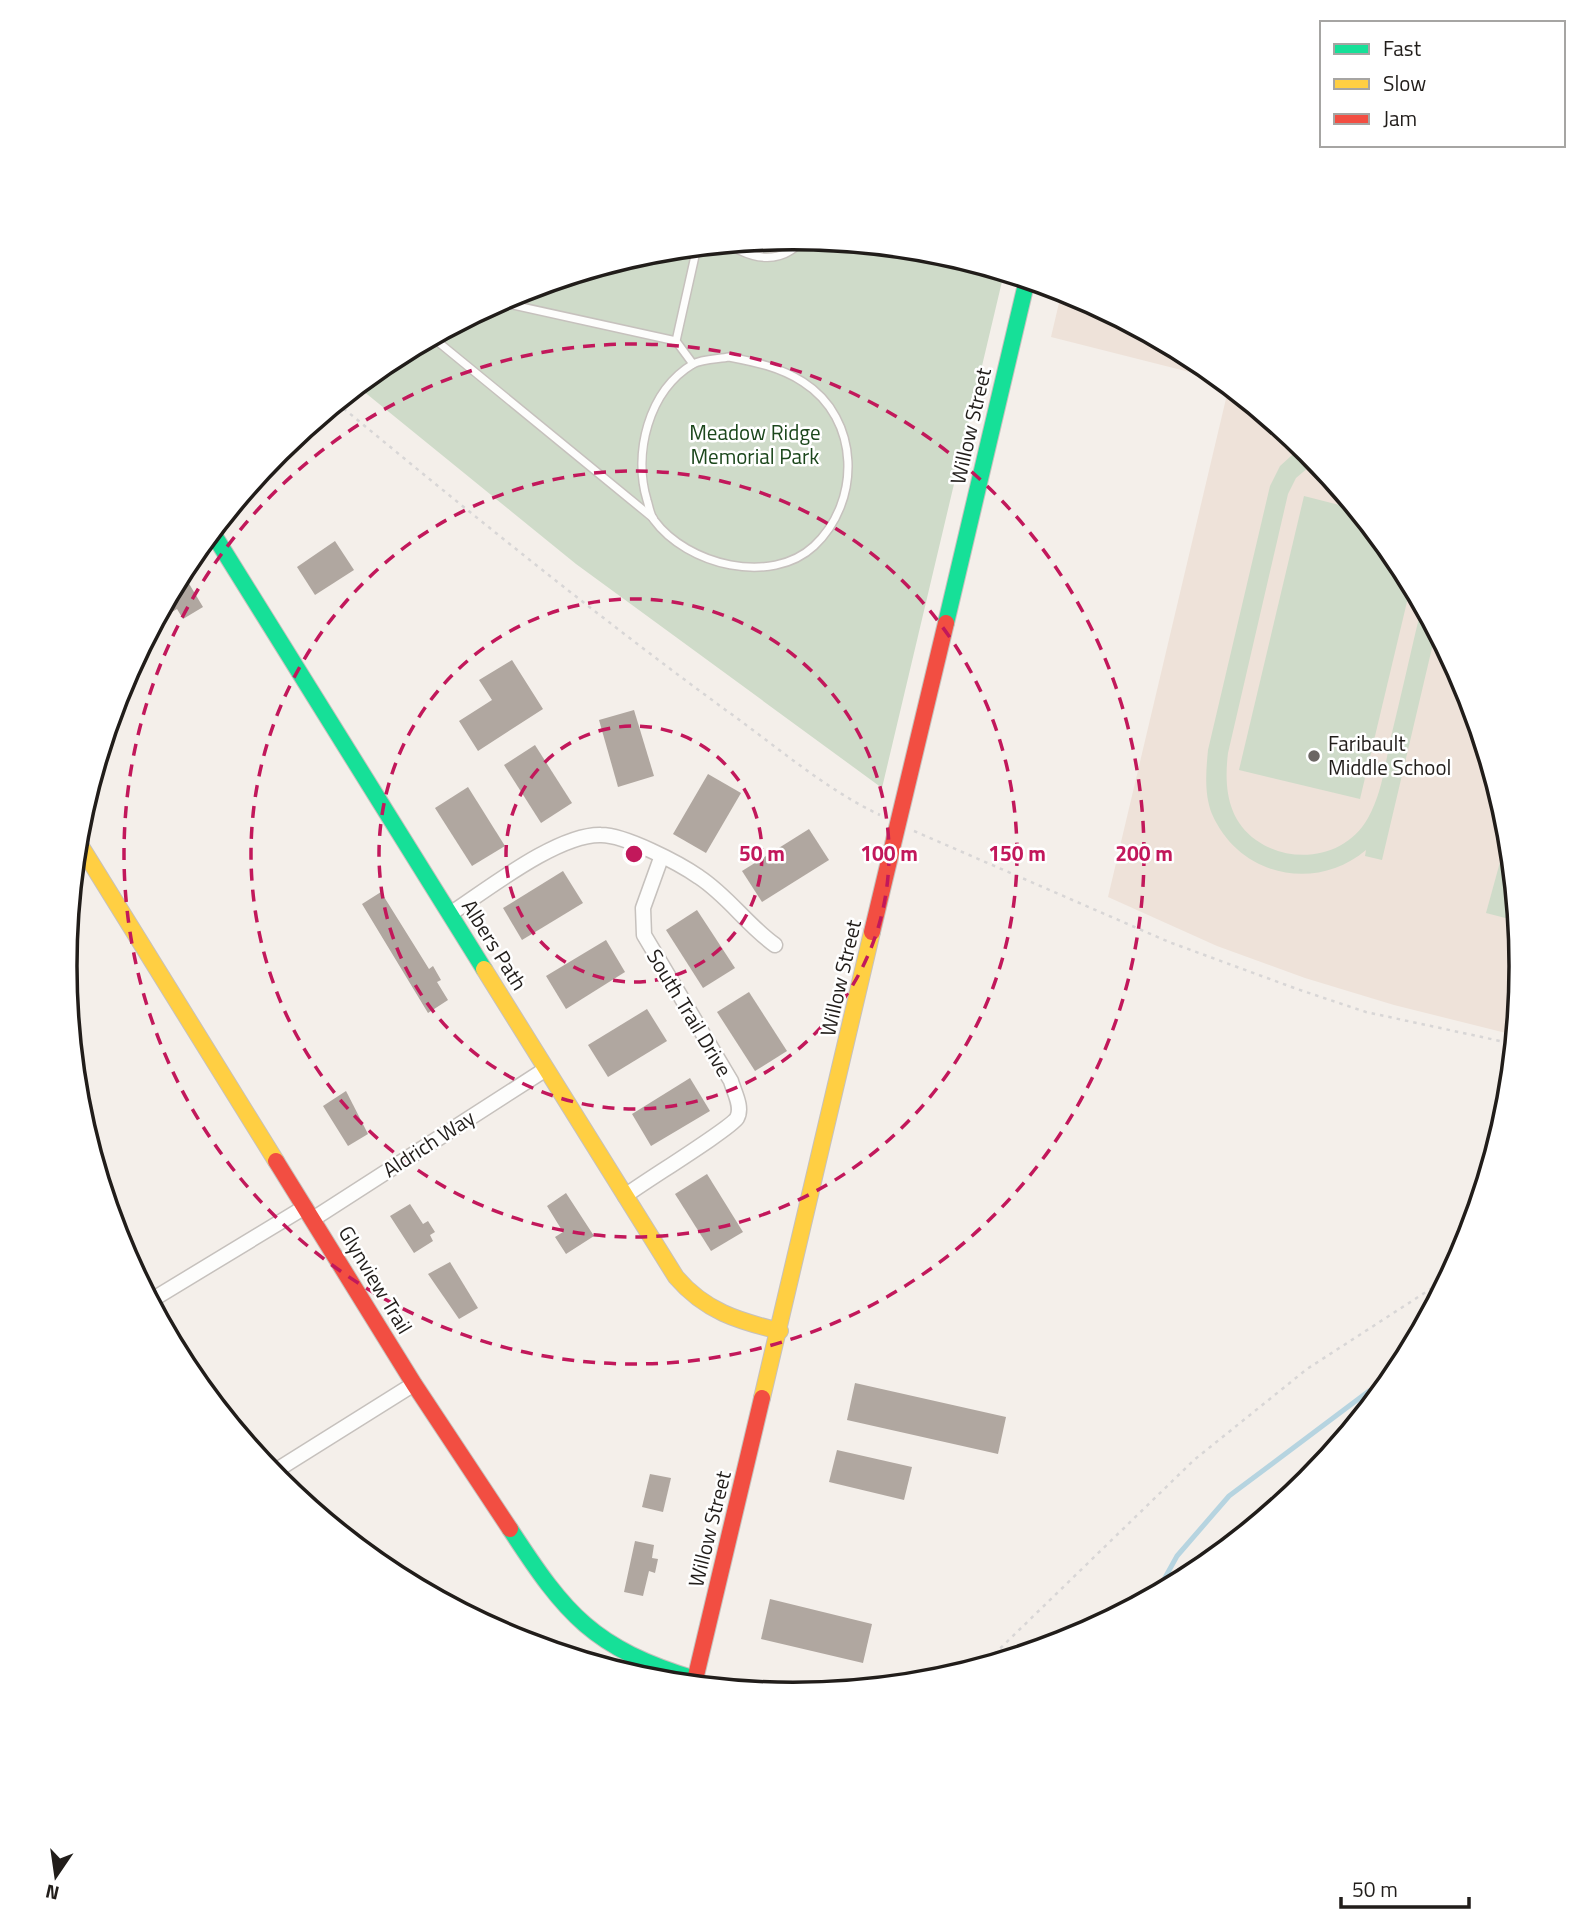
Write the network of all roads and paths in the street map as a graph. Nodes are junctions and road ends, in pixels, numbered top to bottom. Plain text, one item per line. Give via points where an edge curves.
1 (791, 250) edge
2 (742, 252) edge
3 (695, 257) edge
4 (1025, 289) edge
5 (517, 306) edge
6 (676, 341) junction
7 (440, 343) edge
8 (693, 364) junction
9 (653, 519) junction
10 (217, 541) edge
11 (86, 855) edge
12 (661, 858) junction
13 (450, 915) junction
14 (775, 945) dead end
15 (546, 1069) junction
16 (625, 1196) junction
17 (309, 1213) junction
18 (1432, 1288) edge
19 (158, 1296) edge
20 (780, 1331) junction
21 (414, 1384) junction
22 (282, 1467) edge
23 (996, 1652) edge
24 (660, 1669) edge
25 (696, 1675) edge

1 - 2 lane via 769,259
3 - 6 lane
4 - 20 street, Willow Street
5 - 6 lane
6 - 8 lane
7 - 9 lane
8 - 9 lane via 662,394 644,435 640,476
8 - 9 lane via 729,356 770,365 804,383 834,410 848,452 847,493 832,529 802,557 764,567 720,564 679,544
10 - 13 street, Albers Path
11 - 17 street, Glynview Trail
12 - 13 street via 617,837 575,839 524,865
12 - 14 street via 699,876
12 - 16 street, South Trail Drive via 643,908 643,935 731,1081 739,1108 737,1118 721,1132
13 - 15 street, Albers Path
15 - 16 street, Albers Path
15 - 17 street, Aldrich Way
16 - 20 street, Albers Path via 676,1277 703,1307 721,1317
17 - 19 street, Aldrich Way
17 - 21 street, Glynview Trail
18 - 23 path via 1307,1369 1194,1460
20 - 25 street, Willow Street
21 - 22 street
21 - 24 street, Glynview Trail via 551,1592 580,1622 616,1648

